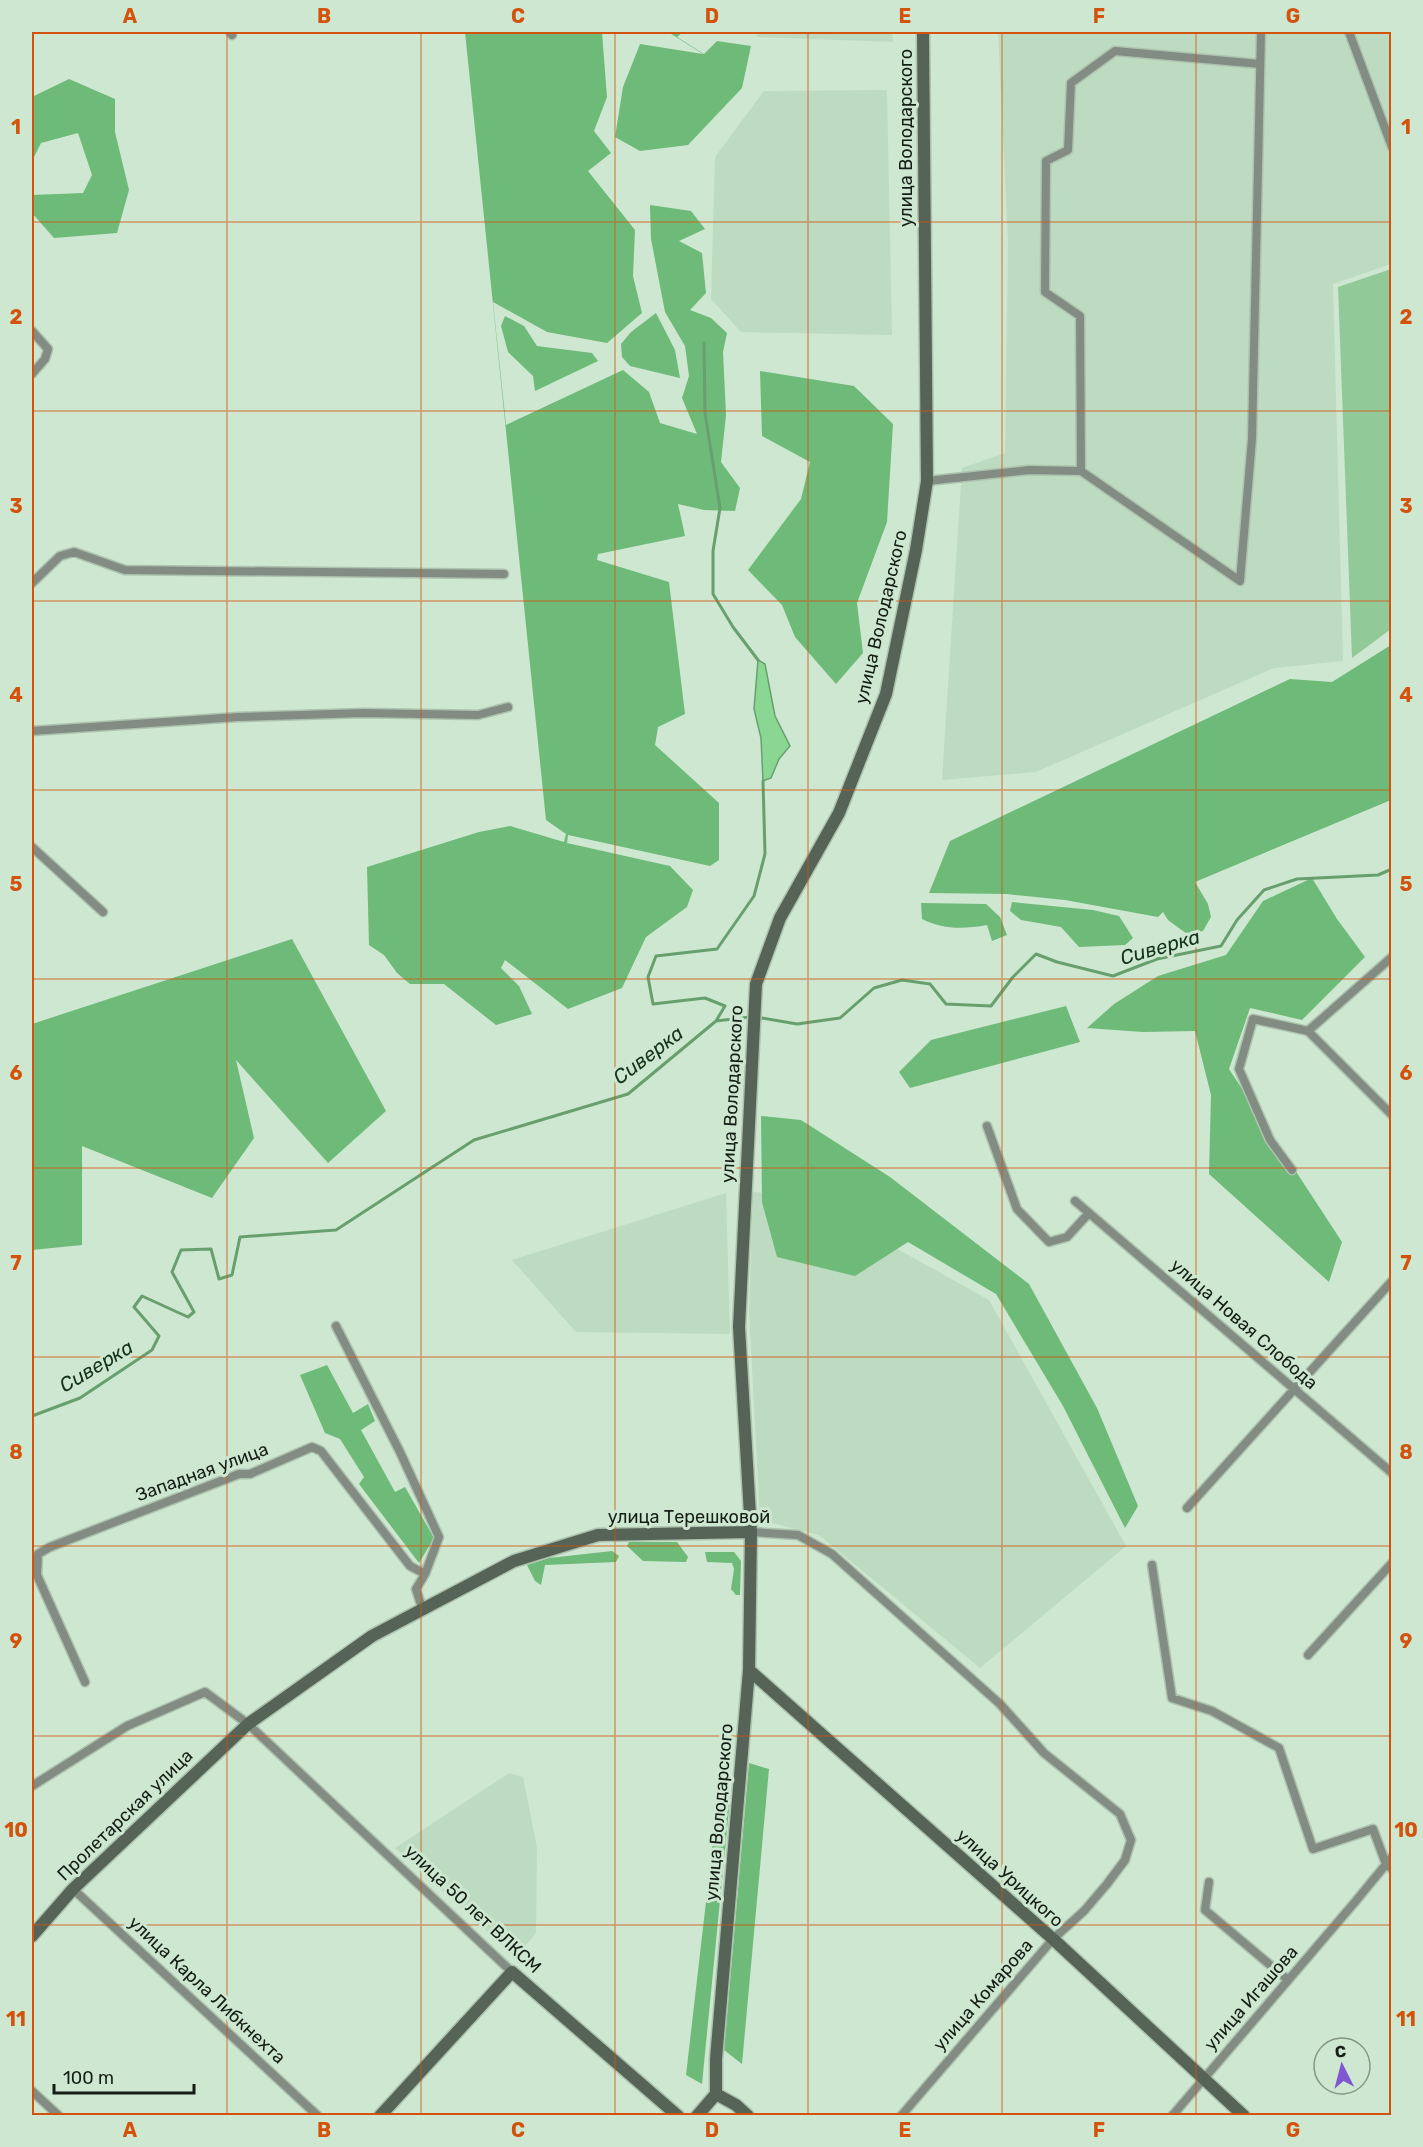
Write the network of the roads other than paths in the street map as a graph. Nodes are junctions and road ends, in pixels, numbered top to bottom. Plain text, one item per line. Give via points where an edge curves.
1 (923, 32) edge
2 (1261, 32) edge
3 (1348, 32) edge
4 (1260, 64) junction
5 (1392, 147) edge
6 (32, 331) edge
7 (32, 374) edge
8 (1081, 471) junction
9 (927, 482) junction
10 (504, 574) dead end
11 (32, 583) edge
12 (508, 707) dead end
13 (32, 731) edge
14 (32, 847) edge
15 (103, 912) dead end
16 (1392, 957) edge
17 (1308, 1031) junction
18 (1390, 1110) edge
19 (987, 1126) dead end
20 (1292, 1170) dead end
21 (1075, 1202) dead end
22 (1089, 1213) junction
23 (1392, 1281) edge
24 (336, 1326) dead end
25 (1294, 1389) junction
26 (1392, 1473) edge
27 (1187, 1508) dead end
28 (751, 1532) junction
29 (1392, 1563) edge
30 (1152, 1565) dead end
31 (424, 1574) junction
32 (422, 1608) junction
33 (1308, 1655) dead end
34 (748, 1670) junction
35 (85, 1682) dead end
36 (248, 1724) junction
37 (32, 1786) edge
38 (1131, 1840) joint
39 (1390, 1863) edge
40 (1209, 1882) dead end
41 (73, 1889) junction
42 (32, 1936) edge
43 (1053, 1939) junction
44 (512, 1972) junction
45 (1288, 1980) junction
46 (1204, 2077) junction
47 (32, 2091) edge
48 (716, 2094) junction
49 (59, 2115) edge
50 (318, 2115) edge
51 (380, 2115) edge
52 (678, 2115) edge
53 (697, 2115) edge
54 (748, 2115) edge
55 (901, 2115) edge
56 (1172, 2115) edge
57 (1244, 2115) edge

1 - 9 main road, улица Володарского
2 - 4 street
3 - 5 street
4 - 8 street via 1115,51 1071,83 1068,150 1046,161 1045,292 1080,315
4 - 8 street via 1252,439 1240,580
6 - 7 street via 48,348 45,359
8 - 9 street via 1029,470
9 - 28 main road, улица Володарского via 886,694 839,813 780,918 756,984 739,1327
10 - 11 street via 125,570 74,552 60,556
12 - 13 street via 478,715 363,712
14 - 15 street
16 - 17 street
17 - 18 street
17 - 20 street via 1253,1020 1239,1069 1270,1140
19 - 22 street via 1017,1209 1049,1242 1067,1237
21 - 22 street, улица Новая Слобода
22 - 25 street, улица Новая Слобода
23 - 25 street
24 - 31 street via 439,1537
25 - 26 street, улица Новая Слобода
25 - 27 street
28 - 32 main road, улица Терешковой via 598,1535 514,1561
28 - 34 main road, улица Володарского
28 - 38 street, улица Терешковой via 798,1535 832,1554 1000,1704 1044,1753 1120,1814
29 - 33 street
30 - 39 street via 1172,1698 1212,1711 1279,1748 1313,1849 1373,1829
31 - 32 street via 416,1589
31 - 35 street, Западная улица via 410,1566 321,1451 312,1447 38,1554 37,1575
32 - 36 main road, улица Терешковой via 372,1636
34 - 43 main road, улица Урицкого
34 - 48 main road, улица Володарского
36 - 37 street via 205,1692 127,1726
36 - 41 main road, Пролетарская улица
36 - 44 street, улица 50 лет ВЛКСМ
38 - 43 street, улица Комарова via 1125,1860 1107,1884
39 - 45 street, улица Игашова
40 - 45 street via 1205,1910
41 - 42 main road, Пролетарская улица
41 - 50 street, улица Карла Либкнехта
43 - 46 main road, улица Урицкого
43 - 55 street, улица Комарова
44 - 51 main road
44 - 52 main road, улица 50 лет ВЛКСМ
45 - 46 street, улица Игашова
46 - 56 street, улица Игашова
46 - 57 main road, улица Урицкого
47 - 49 street
48 - 53 main road
48 - 54 main road

